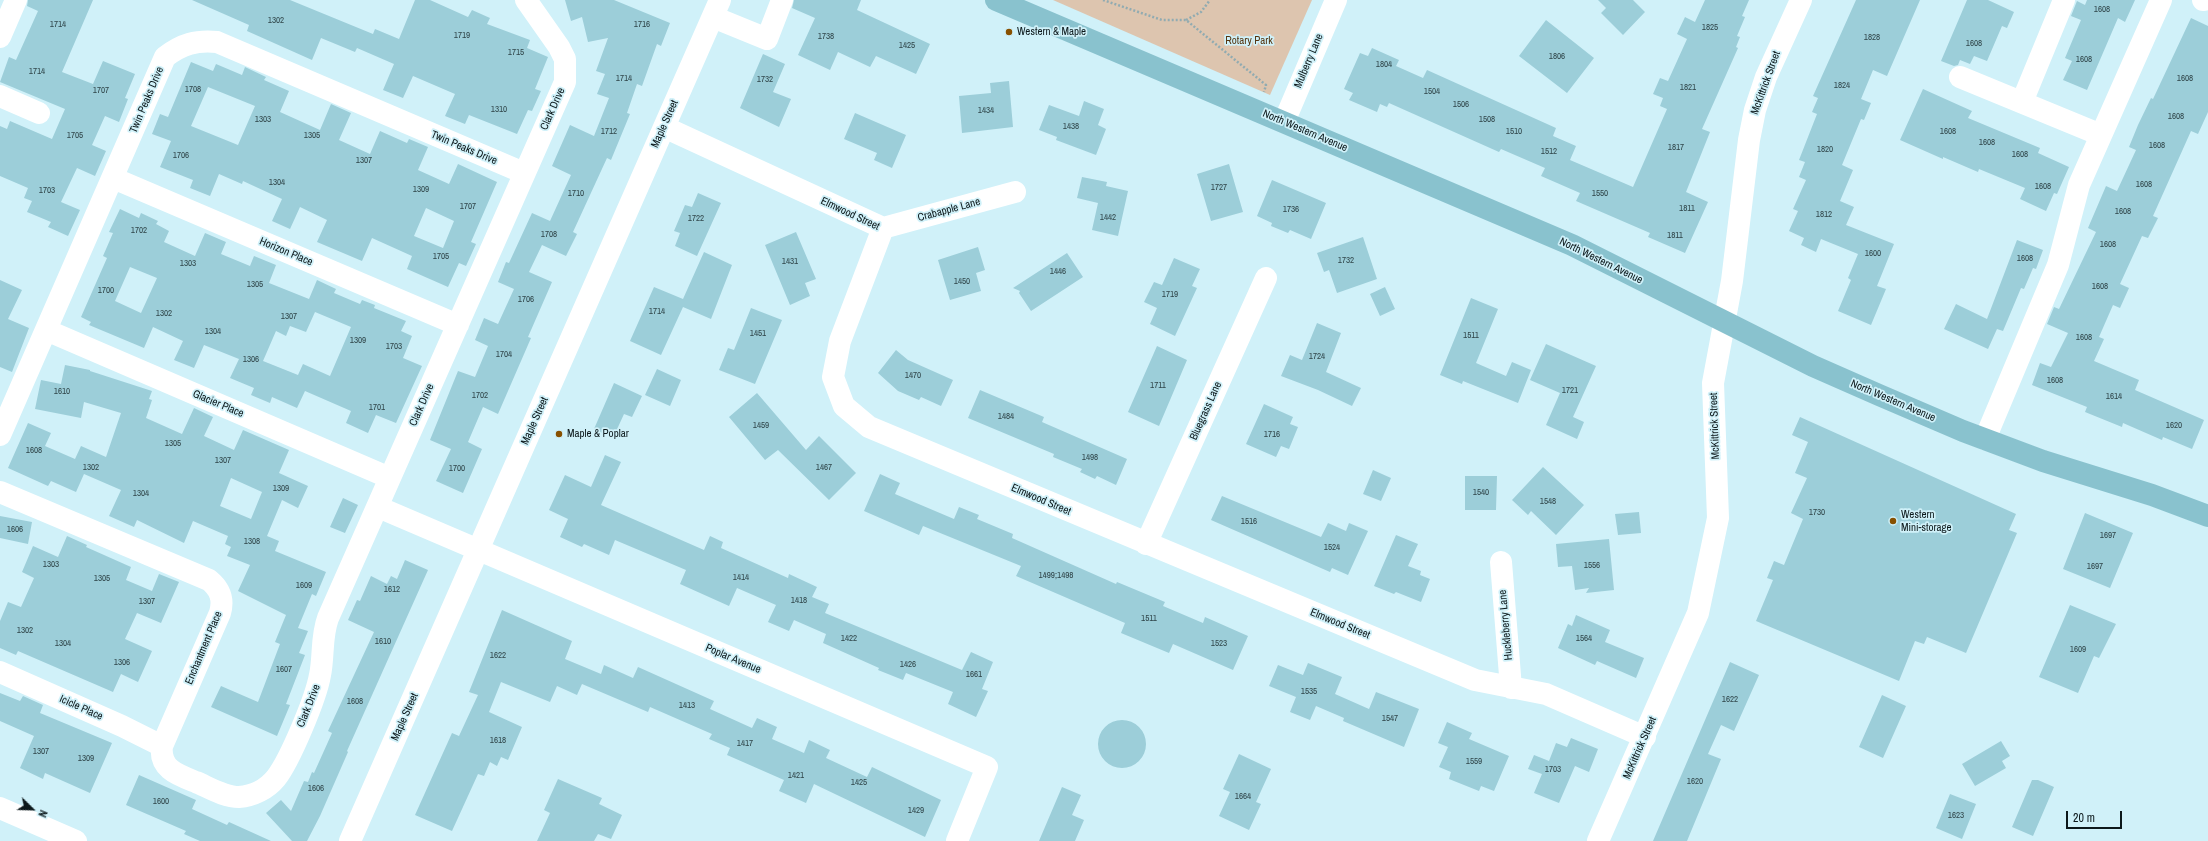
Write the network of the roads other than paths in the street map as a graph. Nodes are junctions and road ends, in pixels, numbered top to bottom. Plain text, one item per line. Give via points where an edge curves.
1 (16, 0) edge
2 (526, 0) edge
3 (782, 0) edge
4 (996, 0) edge
5 (1336, 0) edge
6 (1800, 0) edge
7 (2064, 0) edge
8 (2161, 0) edge
9 (716, 8) edge
10 (0, 36) edge
11 (1960, 77) dead end
12 (0, 96) edge
13 (2022, 102) junction
14 (39, 113) dead end
15 (1284, 122) junction
16 (664, 126) junction
17 (2101, 135) junction
18 (524, 173) junction
19 (113, 178) junction
20 (1015, 192) dead end
21 (883, 228) junction
22 (1266, 278) dead end
23 (1725, 323) junction
24 (458, 325) junction
25 (46, 330) junction
26 (0, 435) edge
27 (1985, 439) junction
28 (390, 478) junction
29 (0, 492) edge
30 (378, 507) junction
31 (2208, 516) edge
32 (1146, 544) junction
33 (478, 551) junction
34 (1500, 562) dead end
35 (0, 672) edge
36 (1512, 688) junction
37 (1645, 737) junction
38 (162, 746) junction
39 (0, 808) edge
40 (76, 841) edge
41 (350, 841) edge
42 (957, 841) edge
43 (1598, 841) edge

1 - 10 street
2 - 18 street, Clark Drive via 559,47 566,68 565,82
3 - 9 street via 767,38
4 - 15 main road, North Western Avenue
5 - 15 street, Mulberry Lane
6 - 23 street, McKittrick Street via 1766,77 1755,110
7 - 13 street
8 - 17 street
9 - 16 street, Maple Street
11 - 13 street
12 - 14 street
13 - 17 street
15 - 23 main road, North Western Avenue via 1572,246
16 - 21 street, Elmwood Street
16 - 33 street, Maple Street
17 - 27 street via 2079,185 2058,265
18 - 19 street, Twin Peaks Drive via 217,42 203,41 177,47 165,57
18 - 24 street, Clark Drive
19 - 24 street, Horizon Place
19 - 25 street, Twin Peaks Drive
20 - 21 street, Crabapple Lane
21 - 32 street, Elmwood Street via 840,341 833,377 844,406 869,427
22 - 32 street, Bluegrass Lane
23 - 27 main road, North Western Avenue via 1813,366
23 - 37 street, McKittrick Street via 1713,383 1718,518 1698,613
24 - 28 street, Clark Drive
25 - 26 street, Twin Peaks Drive
25 - 28 street, Glacier Place
27 - 31 main road, North Western Avenue
28 - 30 street, Clark Drive
29 - 38 street, Enchantment Place via 209,580 216,586 223,603 220,613
30 - 33 street
30 - 38 street, Clark Drive via 328,618 322,638 322,666 318,685 276,778 257,793 238,797 224,794 173,772 165,765
32 - 36 street, Elmwood Street via 1475,680
33 - 41 street, Maple Street
33 - 42 street, Poplar Avenue via 988,767
34 - 36 street, Huckleberry Lane
35 - 38 street, Icicle Place
36 - 37 street, Elmwood Street via 1546,694
37 - 43 street, McKittrick Street
39 - 40 street

